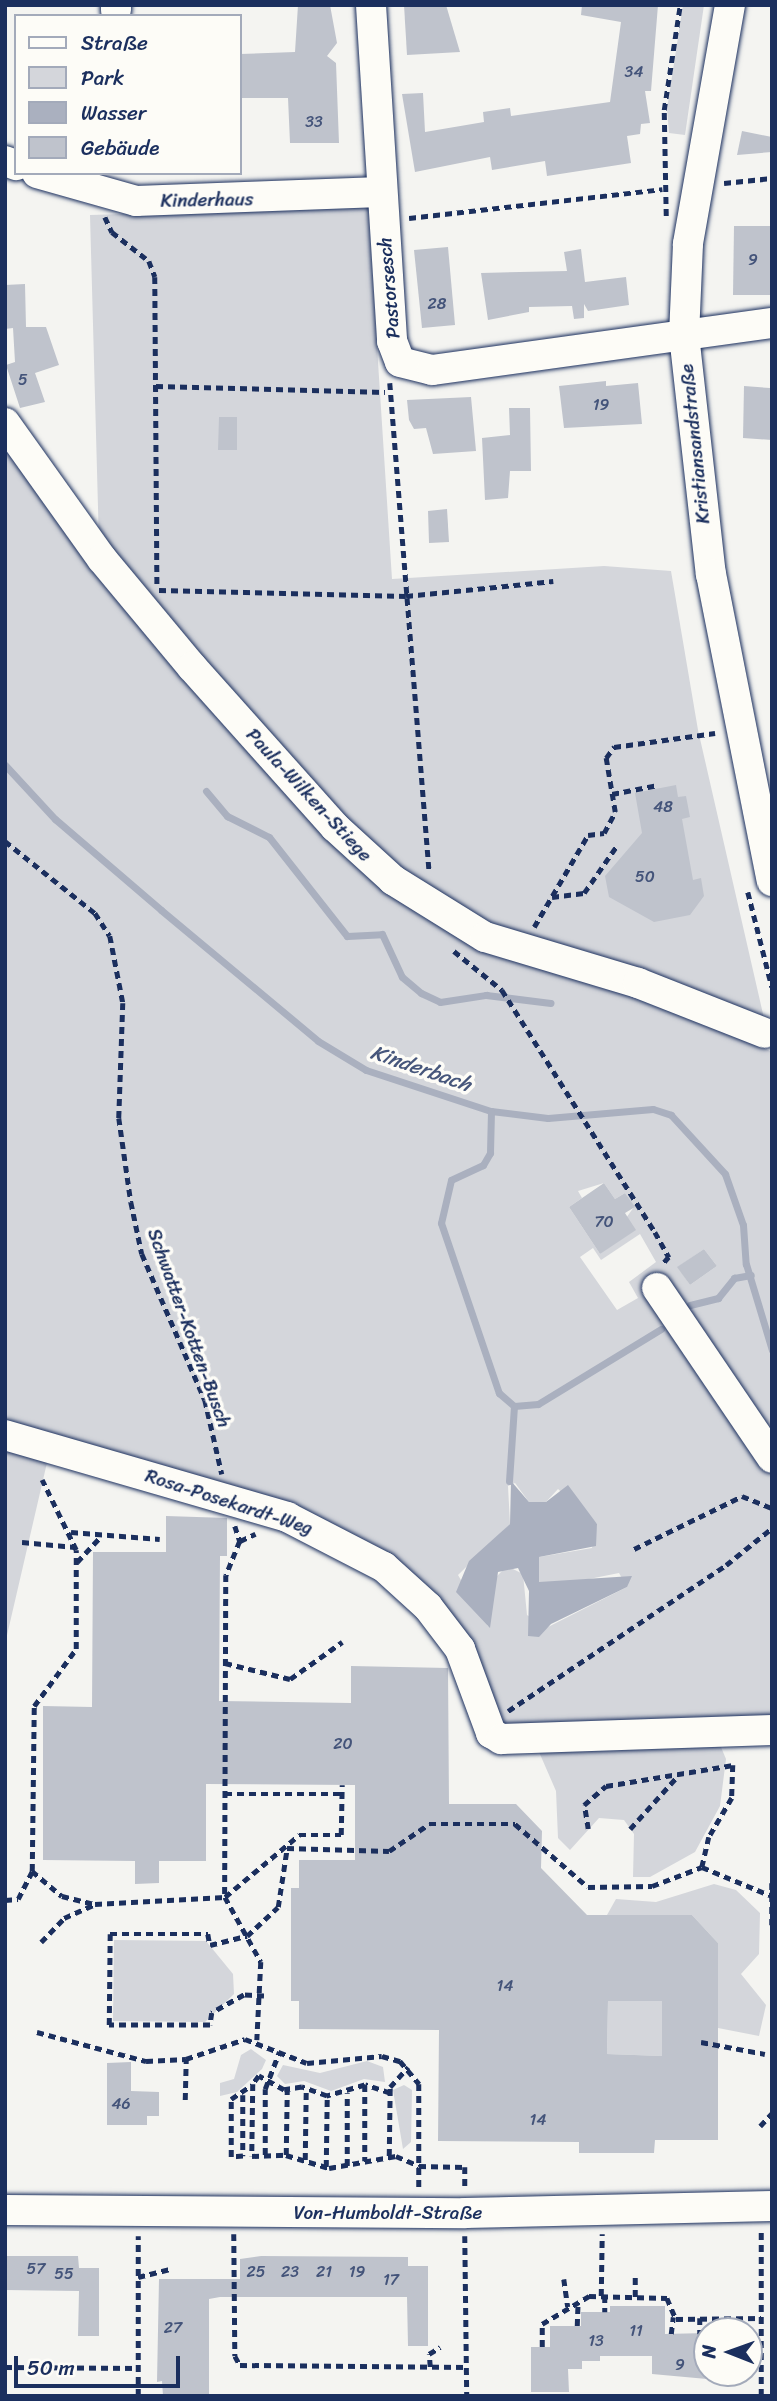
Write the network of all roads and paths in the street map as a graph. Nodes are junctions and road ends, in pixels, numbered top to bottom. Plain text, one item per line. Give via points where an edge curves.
1 (371, 5) edge
2 (680, 5) edge
3 (730, 5) edge
4 (723, 171) dead end
5 (43, 175) edge
6 (772, 178) edge
7 (712, 188) junction
8 (97, 193) junction
9 (382, 207) junction
10 (772, 323) edge
11 (684, 335) junction
12 (400, 362) junction
13 (156, 386) junction
14 (385, 392) junction
15 (5, 422) edge
16 (553, 581) dead end
17 (158, 590) junction
18 (406, 596) junction
19 (158, 626) junction
20 (715, 733) dead end
21 (658, 785) dead end
22 (612, 794) junction
23 (5, 841) edge
24 (616, 846) dead end
25 (772, 881) edge
26 (551, 897) junction
27 (427, 904) junction
28 (525, 950) junction
29 (502, 990) dead end
30 (765, 1033) dead end
31 (657, 1288) joint
32 (5, 1435) edge
33 (772, 1458) edge
34 (43, 1480) dead end
35 (225, 1497) junction
36 (772, 1508) edge
37 (772, 1528) edge
38 (70, 1532) junction
39 (99, 1538) junction
40 (160, 1539) dead end
41 (22, 1542) dead end
42 (75, 1548) junction
43 (634, 1549) dead end
44 (77, 1563) junction
45 (342, 1642) dead end
46 (225, 1663) junction
47 (509, 1710) dead end
48 (772, 1730) edge
49 (678, 1776) junction
50 (342, 1785) dead end
51 (225, 1794) dead end
52 (342, 1794) junction
53 (588, 1829) dead end
54 (630, 1829) dead end
55 (288, 1848) junction
56 (702, 1867) junction
57 (32, 1871) junction
58 (772, 1883) edge
59 (767, 1891) junction
60 (772, 1896) edge
61 (225, 1897) junction
62 (5, 1900) edge
63 (95, 1904) junction
64 (772, 1925) edge
65 (247, 1936) junction
66 (41, 1942) dead end
67 (264, 1996) junction
68 (37, 2032) dead end
69 (257, 2040) junction
70 (701, 2042) dead end
71 (279, 2052) junction
72 (765, 2054) dead end
73 (186, 2059) junction
74 (408, 2067) junction
75 (267, 2078) junction
76 (253, 2084) junction
77 (365, 2085) junction
78 (306, 2088) junction
79 (287, 2089) junction
80 (347, 2093) junction
81 (390, 2093) junction
82 (243, 2095) junction
83 (327, 2096) junction
84 (185, 2100) dead end
85 (772, 2113) edge
86 (760, 2126) dead end
87 (265, 2155) junction
88 (286, 2155) junction
89 (389, 2156) junction
90 (305, 2160) junction
91 (365, 2161) junction
92 (419, 2165) junction
93 (346, 2166) junction
94 (326, 2167) junction
95 (766, 2206) edge
96 (602, 2209) junction
97 (5, 2210) edge
98 (234, 2213) junction
99 (419, 2213) junction
100 (465, 2213) junction
101 (138, 2214) junction
102 (169, 2269) dead end
103 (635, 2274) dead end
104 (138, 2277) junction
105 (564, 2279) dead end
106 (603, 2296) junction
107 (635, 2297) junction
108 (578, 2302) junction
109 (568, 2308) junction
110 (605, 2312) dead end
111 (673, 2317) junction
112 (761, 2317) edge
113 (693, 2318) edge
114 (577, 2326) dead end
115 (671, 2334) dead end
116 (440, 2347) dead end
117 (542, 2347) dead end
118 (5, 2367) edge
119 (430, 2367) junction
120 (467, 2367) junction
121 (138, 2368) junction
122 (138, 2396) edge
123 (467, 2396) edge

1 - 9 street, Pastorsesch
2 - 9 path via 664,110 662,189
3 - 7 street, Kristiansandstraße
4 - 7 path
5 - 8 street, Kinderhaus
6 - 7 path
7 - 11 street, Kristiansandstraße
8 - 9 street, Kinderhaus via 180,203
8 - 13 path via 112,232 153,267
9 - 12 street, Pastorsesch via 392,341
10 - 11 street, Pastorsesch
11 - 12 street, Pastorsesch via 432,370
11 - 25 street, Kristiansandstraße via 711,574
12 - 14 path
13 - 14 path
13 - 17 path
14 - 18 path
15 - 19 street, Paula-Wilken-Stiege
16 - 18 path
17 - 18 path
17 - 19 path
18 - 27 path
19 - 27 street, Paula-Wilken-Stiege via 335,827
20 - 22 path via 614,747 606,758
21 - 22 path
22 - 26 path via 615,812 604,833 588,835
23 - 35 path, Schwatter-Kotten-Busch via 95,912 110,936 122,1003 119,1118 131,1202 142,1254 205,1400
24 - 26 path via 584,893
26 - 28 path
27 - 28 street, Paula-Wilken-Stiege
28 - 30 street, Paula-Wilken-Stiege via 638,983
29 - 31 path via 669,1257 656,1271
31 - 33 street
32 - 35 street, Rosa-Posekardt-Weg
34 - 38 path
35 - 46 path, Schwatter-Kotten-Busch via 240,1541 226,1575
35 - 48 street, Rosa-Posekardt-Weg via 326,1534 408,1586 460,1649 491,1733 501,1739
36 - 43 path via 742,1496
37 - 47 path via 726,1565
38 - 39 path
38 - 42 path
39 - 40 path
39 - 44 path
41 - 42 path
42 - 44 path
44 - 57 path via 76,1648 32,1716
45 - 46 path via 290,1679
46 - 61 path, Schwatter-Kotten-Busch
49 - 53 path via 598,1790 584,1805
49 - 54 path
49 - 56 path via 733,1765 732,1798 709,1837
50 - 52 path
51 - 52 path
52 - 55 path via 341,1835 299,1835
55 - 56 path via 389,1851 429,1824 514,1824 588,1887 652,1886
55 - 61 path
55 - 65 path via 278,1907
56 - 59 path
57 - 62 path via 18,1899
57 - 63 path via 62,1896
58 - 59 path
59 - 60 path
59 - 64 path
61 - 63 path
61 - 65 path
63 - 66 path via 64,1918
65 - 67 path via 261,1962
65 - 67 path via 210,1945 208,1934 110,1934 109,2025 210,2025 212,2013 244,1995
67 - 69 path
68 - 73 path via 146,2061
69 - 71 path
69 - 73 path
70 - 72 path
71 - 74 path via 321,2063 382,2056
71 - 75 path
73 - 84 path
74 - 81 path
74 - 92 path via 419,2084
75 - 76 path
75 - 79 path
75 - 87 path
76 - 82 path
76 - 87 path via 252,2155
77 - 80 path
77 - 81 path
77 - 91 path
78 - 79 path
78 - 83 path
78 - 90 path
79 - 88 path
80 - 83 path
80 - 93 path
81 - 89 path
82 - 82 path via 231,2099 231,2157 243,2156
83 - 94 path
85 - 86 path
87 - 88 path
88 - 90 path
89 - 91 path
89 - 92 path
90 - 94 path
91 - 93 path
92 - 99 path
92 - 100 path via 465,2168
93 - 94 path
95 - 96 street, Von-Humboldt-Straße
95 - 112 path
96 - 100 street, Von-Humboldt-Straße
96 - 106 path
97 - 101 street, Von-Humboldt-Straße
98 - 99 street, Von-Humboldt-Straße
98 - 101 street, Von-Humboldt-Straße
98 - 119 path via 234,2356 240,2365
99 - 100 street, Von-Humboldt-Straße
100 - 120 path
101 - 104 path
102 - 104 path
103 - 107 path
104 - 121 path
105 - 109 path
106 - 107 path
106 - 108 path
106 - 110 path
107 - 111 path via 667,2298
108 - 109 path
108 - 114 path
109 - 117 path via 542,2324
111 - 113 path
111 - 115 path
116 - 119 path via 429,2354
118 - 121 path
119 - 120 path
120 - 123 path
121 - 122 path

